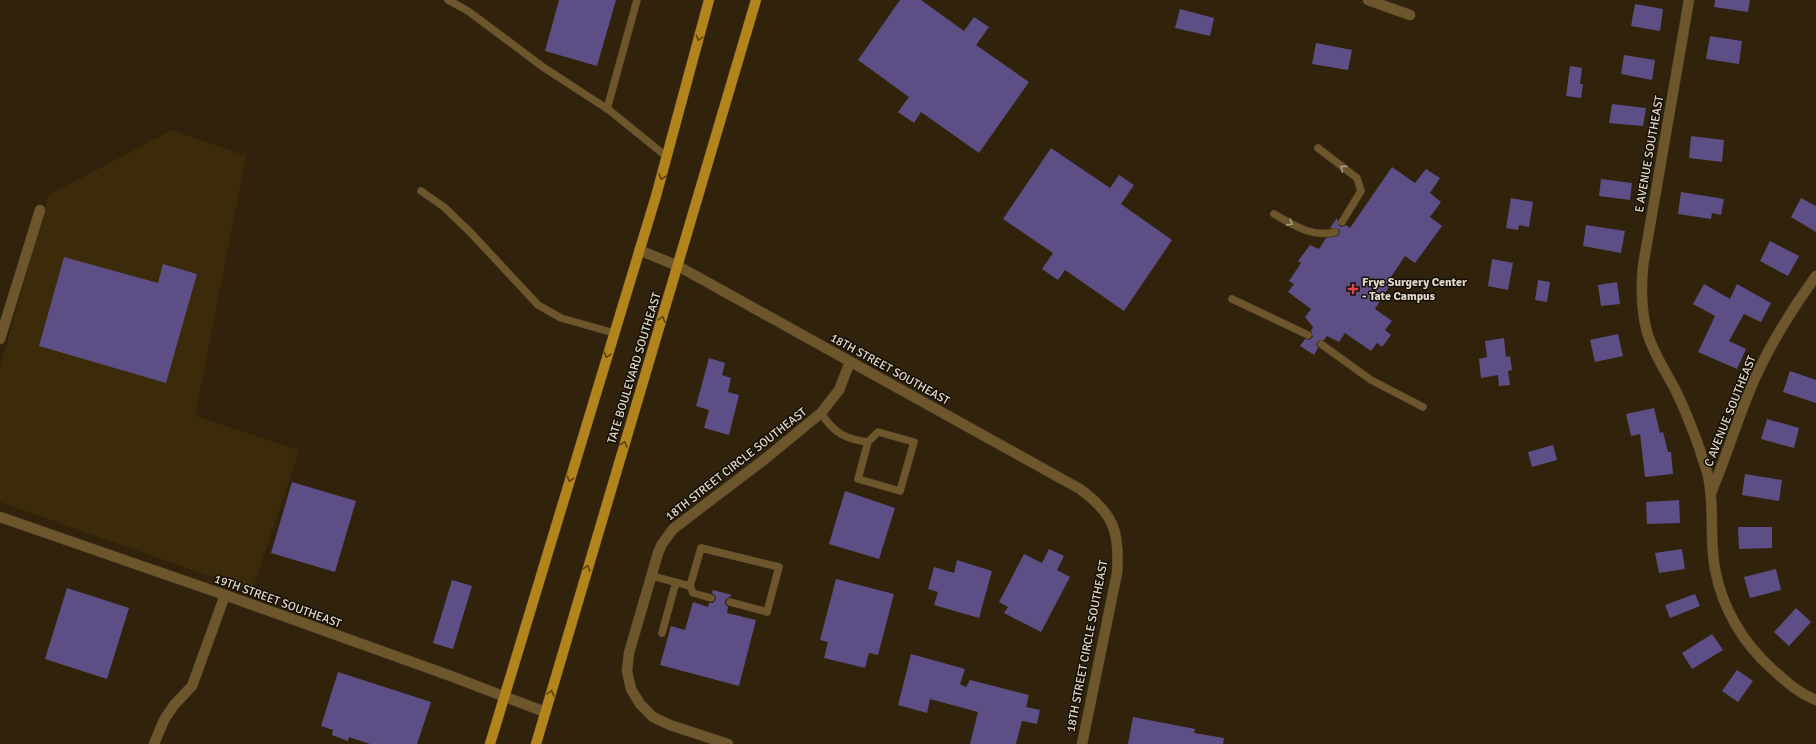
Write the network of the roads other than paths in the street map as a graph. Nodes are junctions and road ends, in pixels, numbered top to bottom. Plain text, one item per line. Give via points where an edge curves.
1 (448, 0) edge
2 (637, 0) edge
3 (709, 0) edge
4 (756, 0) edge
5 (1368, 0) edge
6 (1689, 0) edge
7 (1410, 15) dead end
8 (607, 109) junction
9 (1318, 148) dead end
10 (668, 156) junction
11 (421, 191) dead end
12 (40, 210) dead end
13 (1274, 214) dead end
14 (1342, 222) dead end
15 (1335, 232) dead end
16 (639, 250) junction
17 (678, 266) junction
18 (1816, 276) edge
19 (1232, 300) dead end
20 (614, 333) junction
21 (1308, 335) dead end
22 (0, 339) edge
23 (1321, 344) dead end
24 (850, 362) junction
25 (1422, 407) dead end
26 (821, 413) junction
27 (868, 442) junction
28 (1710, 496) junction
29 (0, 517) edge
30 (1114, 529) joint
31 (652, 576) junction
32 (676, 582) junction
33 (690, 586) junction
34 (224, 595) junction
35 (710, 598) dead end
36 (730, 602) dead end
37 (662, 633) dead end
38 (504, 697) junction
39 (1816, 700) edge
40 (545, 712) junction
41 (154, 744) edge
42 (490, 744) edge
43 (536, 744) edge
44 (728, 744) edge
45 (1082, 744) edge

1 - 8 lane via 468,11 543,67
2 - 8 lane
3 -> 10 main road
4 - 17 main road, TATE BOULEVARD SOUTHEAST
5 - 7 street
6 - 28 street, E AVENUE SOUTHEAST via 1641,288 1647,333 1694,434 1708,476
8 - 10 lane
14 -> 9 lane via 1361,191 1358,178
10 -> 16 main road
11 - 20 lane via 444,207 470,232 538,305 561,318
12 - 22 street
13 -> 15 lane via 1306,232 1324,235
16 - 17 street, 18TH STREET SOUTHEAST
16 - 20 main road
17 - 24 street, 18TH STREET SOUTHEAST
40 -> 17 main road, TATE BOULEVARD SOUTHEAST
18 - 28 street, C AVENUE SOUTHEAST via 1774,340 1757,375
19 - 21 lane
20 -> 38 main road
23 - 25 lane via 1371,380
24 - 26 street, 18TH STREET CIRCLE SOUTHEAST via 839,390
24 - 30 street, 18TH STREET SOUTHEAST via 1080,489 1100,506
26 - 27 lane via 834,431 847,438
26 - 31 street, 18TH STREET CIRCLE SOUTHEAST via 673,529 662,544
27 - 27 lane via 878,432 914,442 900,491 858,479
28 - 39 street, E AVENUE SOUTHEAST via 1714,568 1731,618 1762,660 1802,695
29 - 34 street, 19TH STREET SOUTHEAST
30 - 45 street, 18TH STREET CIRCLE SOUTHEAST via 1117,538 1117,573
31 - 32 lane
31 - 44 street, 18TH STREET CIRCLE SOUTHEAST via 629,653 627,671 631,689 640,704 653,717
32 - 33 lane
32 - 37 lane
33 - 35 lane via 693,593
33 - 36 lane via 701,548 780,567 767,612
34 - 38 street, 19TH STREET SOUTHEAST
34 - 41 street via 192,686 164,720
38 - 40 street, 19TH STREET SOUTHEAST
38 - 42 main road
40 - 43 main road, TATE BOULEVARD SOUTHEAST

